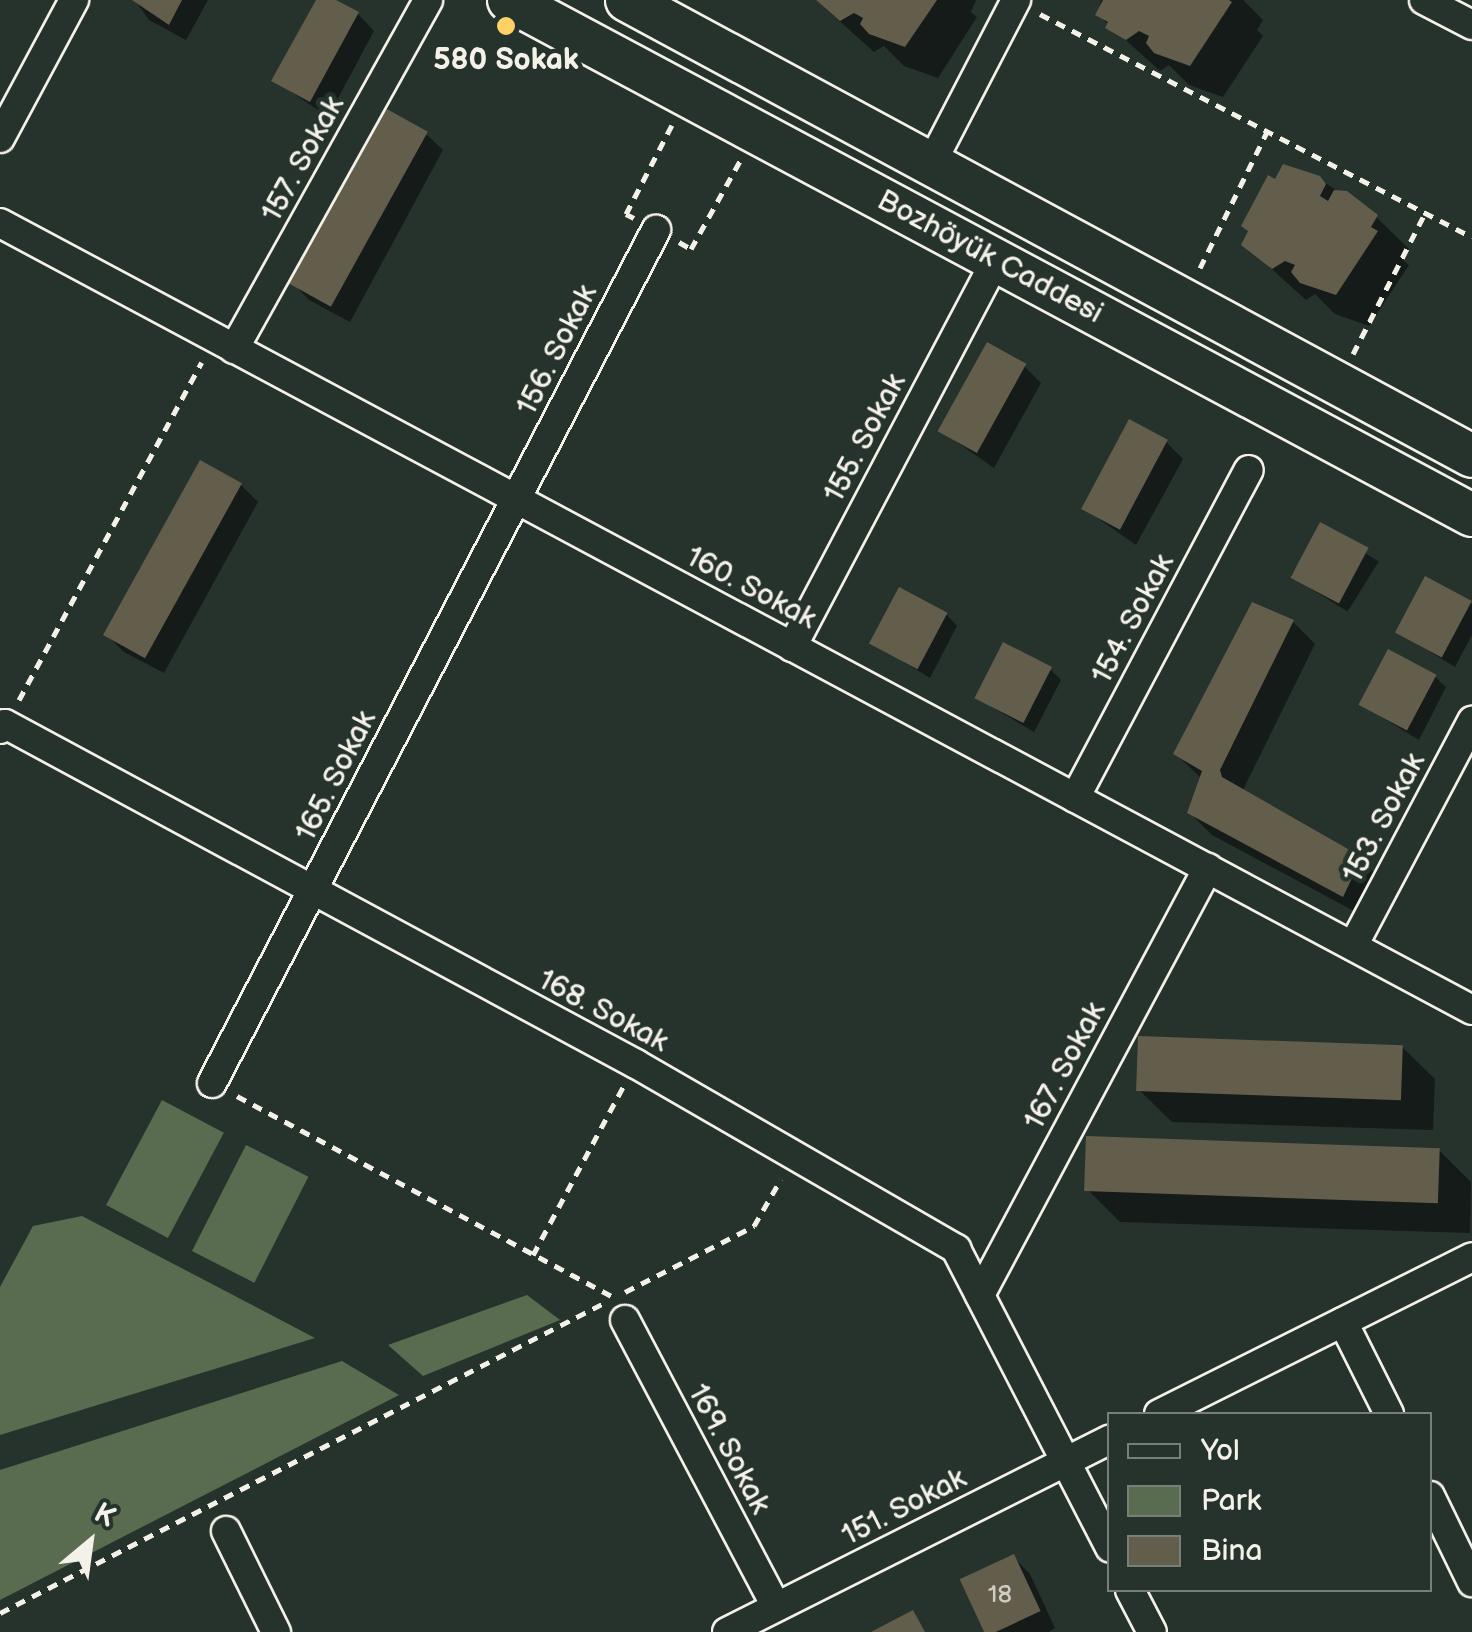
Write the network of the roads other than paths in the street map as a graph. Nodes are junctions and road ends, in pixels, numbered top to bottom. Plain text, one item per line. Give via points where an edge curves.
1 (74, 0) edge
2 (428, 0) edge
3 (509, 0) edge
4 (627, 0) edge
5 (1424, 0) edge
6 (1016, 1) edge
7 (1472, 26) edge
8 (0, 138) edge
9 (931, 164) junction
10 (0, 223) edge
11 (656, 230) road end
12 (996, 260) junction
13 (225, 343) junction
14 (1472, 456) edge
15 (1248, 470) dead end
16 (516, 499) junction
17 (1472, 514) edge
18 (792, 646) junction
19 (1472, 721) edge
20 (3, 726) edge
21 (1075, 798) junction
22 (1208, 868) junction
23 (312, 894) junction
24 (1353, 946) junction
25 (1472, 1010) edge
26 (212, 1083) road end
27 (1472, 1257) edge
28 (980, 1295) junction
29 (620, 1309) road end
30 (1344, 1322) junction
31 (1163, 1412) edge
32 (1388, 1412) edge
33 (1107, 1441) edge
34 (1066, 1461) junction
35 (1432, 1500) edge
36 (226, 1531) dead end
37 (1107, 1542) edge
38 (1472, 1582) edge
39 (1131, 1592) edge
40 (776, 1608) junction
41 (733, 1631) edge
42 (276, 1632) edge
43 (1152, 1632) edge

1 - 8 street
2 - 13 street, 157. Sokak
3 - 12 main road, Bozhöyük Caddesi
4 - 9 main road, Bozhöyük Caddesi
5 - 7 street
6 - 9 street
9 - 14 main road, Bozhöyük Caddesi
10 - 13 street, 160. Sokak
11 - 16 street, 156. Sokak
12 - 17 main road, Bozhöyük Caddesi
12 - 18 street, 155. Sokak
13 - 16 street, 160. Sokak
15 - 21 street, 154. Sokak
16 - 18 street, 160. Sokak
16 - 23 street, 165. Sokak
18 - 21 street, 160. Sokak
19 - 24 street, 153. Sokak
20 - 23 street, 168. Sokak
21 - 22 street, 160. Sokak
22 - 24 street, 160. Sokak
22 - 28 street, 167. Sokak
23 - 26 street, 165. Sokak
23 - 28 street, 168. Sokak via 636,1064 956,1249
24 - 25 street, 160. Sokak
27 - 30 street
28 - 34 street, 168. Sokak
29 - 40 street, 169. Sokak
30 - 31 street
30 - 32 street
33 - 34 street, 151. Sokak
34 - 37 street, 168. Sokak
34 - 40 street, 151. Sokak
35 - 38 street
36 - 42 street
39 - 43 street
40 - 41 street, 151. Sokak

